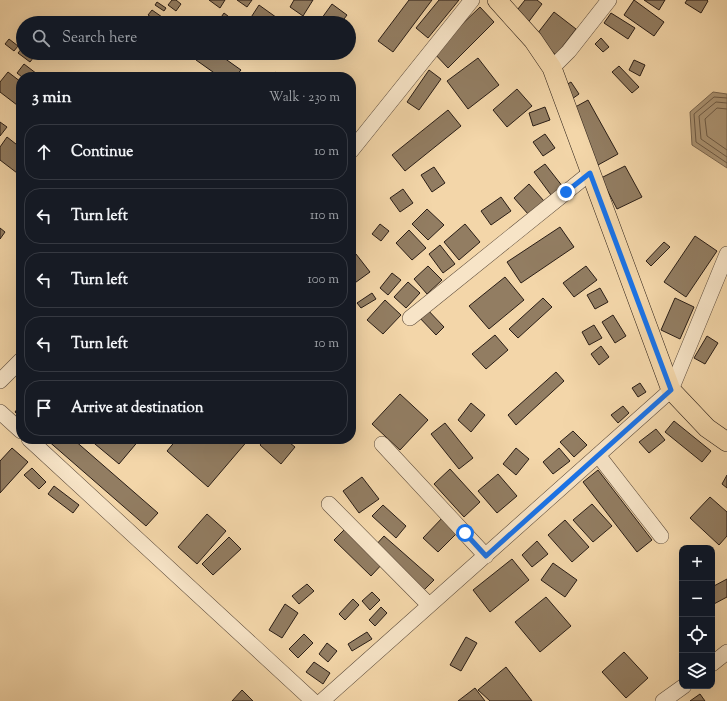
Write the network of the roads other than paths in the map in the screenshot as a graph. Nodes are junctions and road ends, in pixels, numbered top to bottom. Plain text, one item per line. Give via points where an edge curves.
1 (472, 0) edge
2 (497, 0) edge
3 (609, 0) edge
4 (552, 68) junction
5 (356, 145) edge
6 (590, 173) junction
7 (727, 254) edge
8 (410, 318) dead end
9 (16, 365) edge
10 (0, 381) edge
11 (671, 390) junction
12 (0, 412) edge
13 (16, 426) edge
14 (727, 442) edge
15 (34, 444) edge
16 (382, 444) dead end
17 (598, 455) junction
18 (329, 504) dead end
19 (661, 536) dead end
20 (486, 556) junction
21 (429, 606) junction
22 (727, 652) edge
23 (715, 662) edge
24 (680, 689) edge
25 (313, 701) edge
26 (322, 701) edge
27 (664, 701) edge

1 - 5 street
2 - 4 main road via 533,40
3 - 4 street via 569,51
4 - 6 main road
6 - 8 street
6 - 11 main road
7 - 11 street
9 - 10 street
11 - 14 main road via 707,428
11 - 17 street
12 - 13 street
15 - 25 street
16 - 20 street
17 - 19 street
17 - 20 street
18 - 21 street
20 - 21 street
21 - 26 street
22 - 23 street
24 - 27 street

